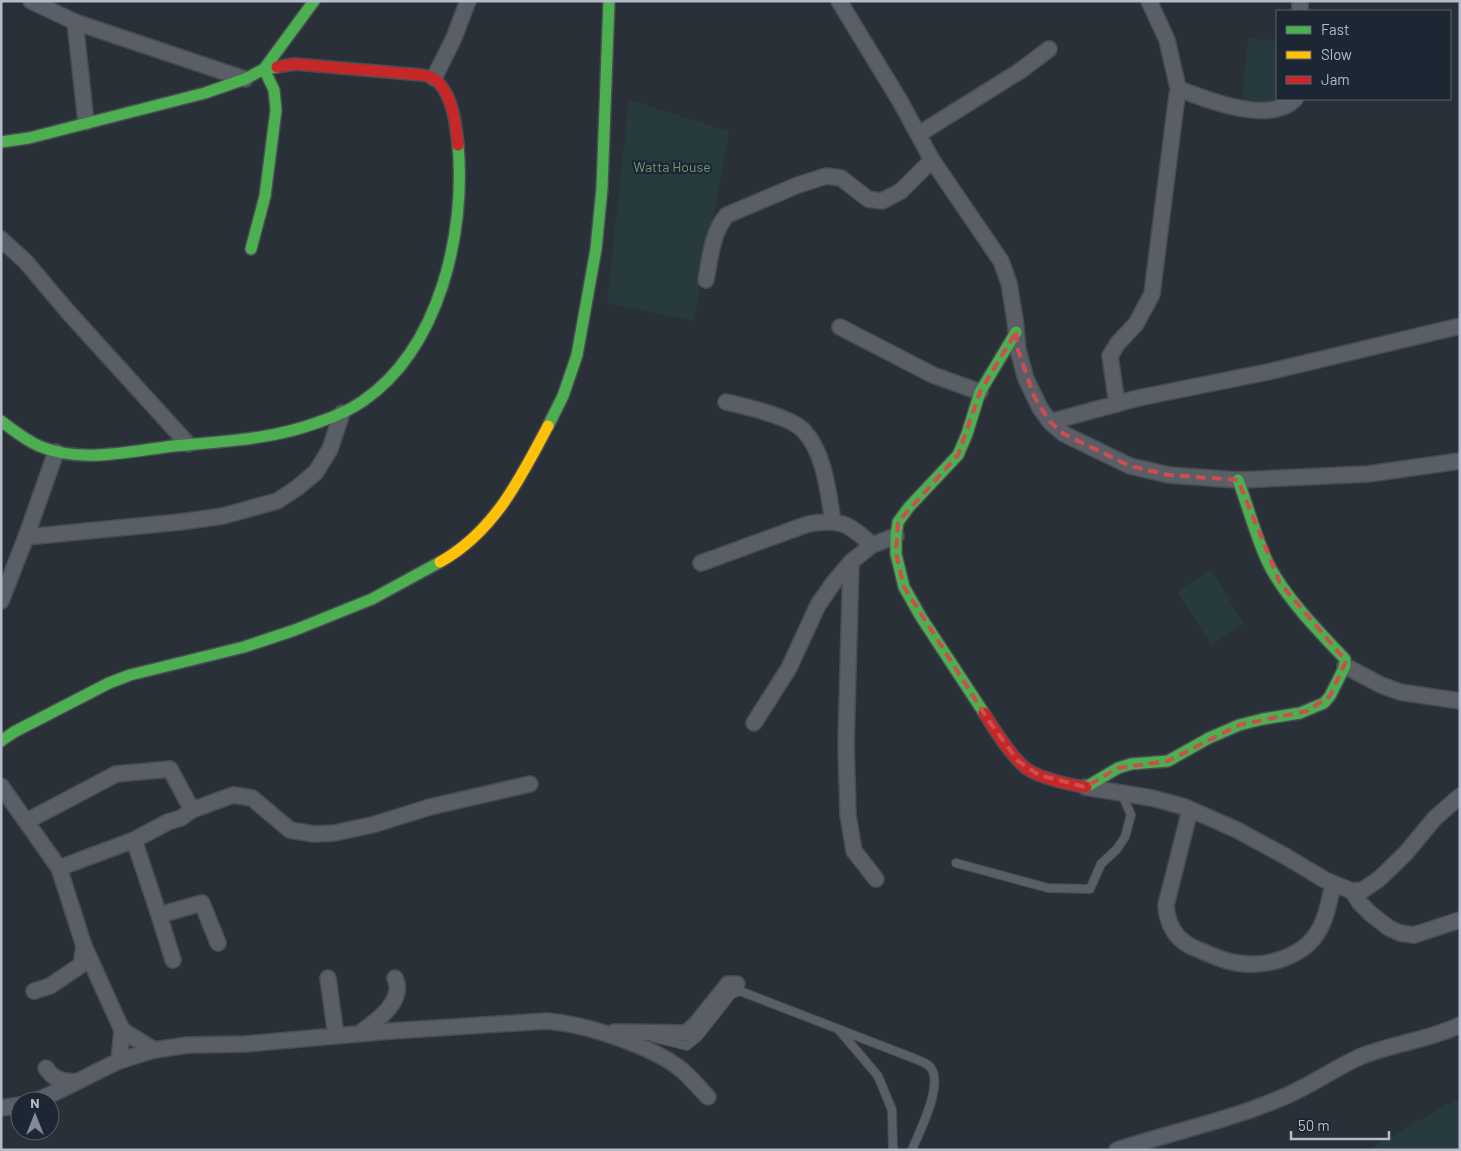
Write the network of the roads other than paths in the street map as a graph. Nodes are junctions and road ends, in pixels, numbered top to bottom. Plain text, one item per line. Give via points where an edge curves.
1 (31, 1) edge
2 (314, 1) edge
3 (468, 1) edge
4 (608, 1) edge
5 (838, 1) edge
6 (1149, 1) edge
7 (75, 22) junction
8 (1049, 49) dead end
9 (264, 69) junction
10 (245, 78) junction
11 (434, 78) junction
12 (1179, 92) junction
13 (1294, 100) edge
14 (86, 122) junction
15 (919, 134) junction
16 (1, 142) edge
17 (932, 160) junction
18 (1, 239) edge
19 (251, 249) dead end
20 (706, 280) dead end
21 (840, 326) dead end
22 (1460, 326) edge
23 (1016, 332) junction
24 (980, 392) junction
25 (726, 402) dead end
26 (1117, 404) junction
27 (342, 413) junction
28 (1, 421) edge
29 (1050, 422) junction
30 (188, 444) junction
31 (56, 452) junction
32 (1460, 461) edge
33 (1238, 480) junction
34 (833, 521) junction
35 (896, 536) junction
36 (26, 537) junction
37 (872, 545) junction
38 (851, 562) junction
39 (701, 563) dead end
40 (1, 600) edge
41 (1345, 666) junction
42 (1460, 701) edge
43 (754, 723) dead end
44 (1, 741) edge
45 (530, 784) dead end
46 (1, 786) edge
47 (1084, 787) junction
48 (1122, 794) junction
49 (1460, 796) edge
50 (192, 810) junction
51 (1190, 810) junction
52 (27, 821) junction
53 (134, 840) junction
54 (956, 863) dead end
55 (59, 868) junction
56 (876, 879) dead end
57 (1333, 884) junction
58 (1352, 891) junction
59 (160, 915) junction
60 (1460, 920) edge
61 (218, 943) dead end
62 (84, 946) junction
63 (173, 960) dead end
64 (328, 978) dead end
65 (395, 978) dead end
66 (737, 984) dead end
67 (34, 991) dead end
68 (1460, 1025) edge
69 (837, 1028) junction
70 (122, 1030) junction
71 (610, 1033) junction
72 (359, 1034) junction
73 (336, 1036) junction
74 (154, 1050) junction
75 (119, 1061) junction
76 (46, 1068) dead end
77 (76, 1082) junction
78 (59, 1091) edge
79 (708, 1097) dead end
80 (893, 1150) edge
81 (912, 1150) edge
82 (1117, 1150) edge

1 - 7 street
2 - 9 street
3 - 11 street
4 - 44 street via 602,188 596,249 577,355 563,396 526,468 508,498 480,533 458,552 372,599 244,647 108,683
5 - 15 street
6 - 12 street via 1167,40
7 - 10 street
7 - 14 street
8 - 15 street
9 - 10 street
9 - 11 street via 295,64
9 - 19 street via 274,90 276,110 265,196
10 - 14 street via 205,94
11 - 27 street via 448,97 458,133 459,199 450,257 432,314 399,366 374,393
12 - 13 street via 1262,112 1276,110
12 - 26 street via 1152,294 1136,324 1110,356
14 - 16 street via 29,138
15 - 17 street
17 - 20 street via 901,191 882,201 868,199 841,178 826,176 727,215 720,222
17 - 23 street via 1001,261
18 - 30 street via 26,262
21 - 24 street via 933,375
22 - 26 street
23 - 24 street
23 - 29 street via 1026,379
24 - 35 street via 958,455 909,507 898,522
25 - 34 street via 776,416 803,430 821,463
26 - 29 street
27 - 30 street via 308,426 260,438
27 - 36 street via 330,449 316,472 277,501 223,516
28 - 31 street via 33,444
29 - 33 street via 1064,434 1130,466 1169,475
30 - 31 street via 124,453 74,455
31 - 36 street
32 - 33 street via 1368,474
33 - 41 street via 1268,563 1318,631 1344,656
34 - 37 street via 853,528
34 - 39 street via 808,524
35 - 37 street
35 - 47 street via 896,554 904,587 1018,761 1039,775
36 - 40 street
37 - 38 street
38 - 43 street via 818,605 789,668
38 - 56 street via 846,744 848,815 854,851
41 - 42 street via 1400,692
41 - 47 street via 1330,696 1324,703 1307,711 1239,725 1168,761 1118,768
45 - 50 street via 334,833 290,830 252,798 233,795
46 - 52 street
47 - 48 street
48 - 51 street via 1152,798
48 - 54 lane via 1131,816 1125,837 1101,864 1090,889 1048,888
49 - 58 street via 1434,818 1405,854 1379,879 1363,890
50 - 52 street via 170,769 116,774
50 - 53 street via 182,818
51 - 57 street via 1237,830
51 - 57 street via 1166,905 1172,928 1190,946 1235,963 1260,964 1284,958 1304,947 1318,932
52 - 55 street
53 - 55 street
53 - 59 street
55 - 62 street
57 - 58 street
58 - 60 street via 1371,914 1400,933 1414,935
59 - 61 street via 202,904
59 - 63 street
62 - 67 street via 81,965 50,986
62 - 70 street
64 - 73 street
65 - 72 street via 397,991 393,1001 378,1020
66 - 71 street via 728,984 686,1032
68 - 82 street via 1361,1056 1284,1097 1250,1111
69 - 71 lane via 740,992 732,994 698,1037 686,1046
69 - 80 lane via 878,1076 892,1110
69 - 81 lane via 929,1065 935,1078 932,1100
70 - 74 street
70 - 75 street
71 - 72 street via 547,1021
71 - 79 street via 661,1056 683,1071
72 - 73 street
73 - 74 street
74 - 75 street
75 - 77 street
76 - 77 street via 59,1080
77 - 78 street

